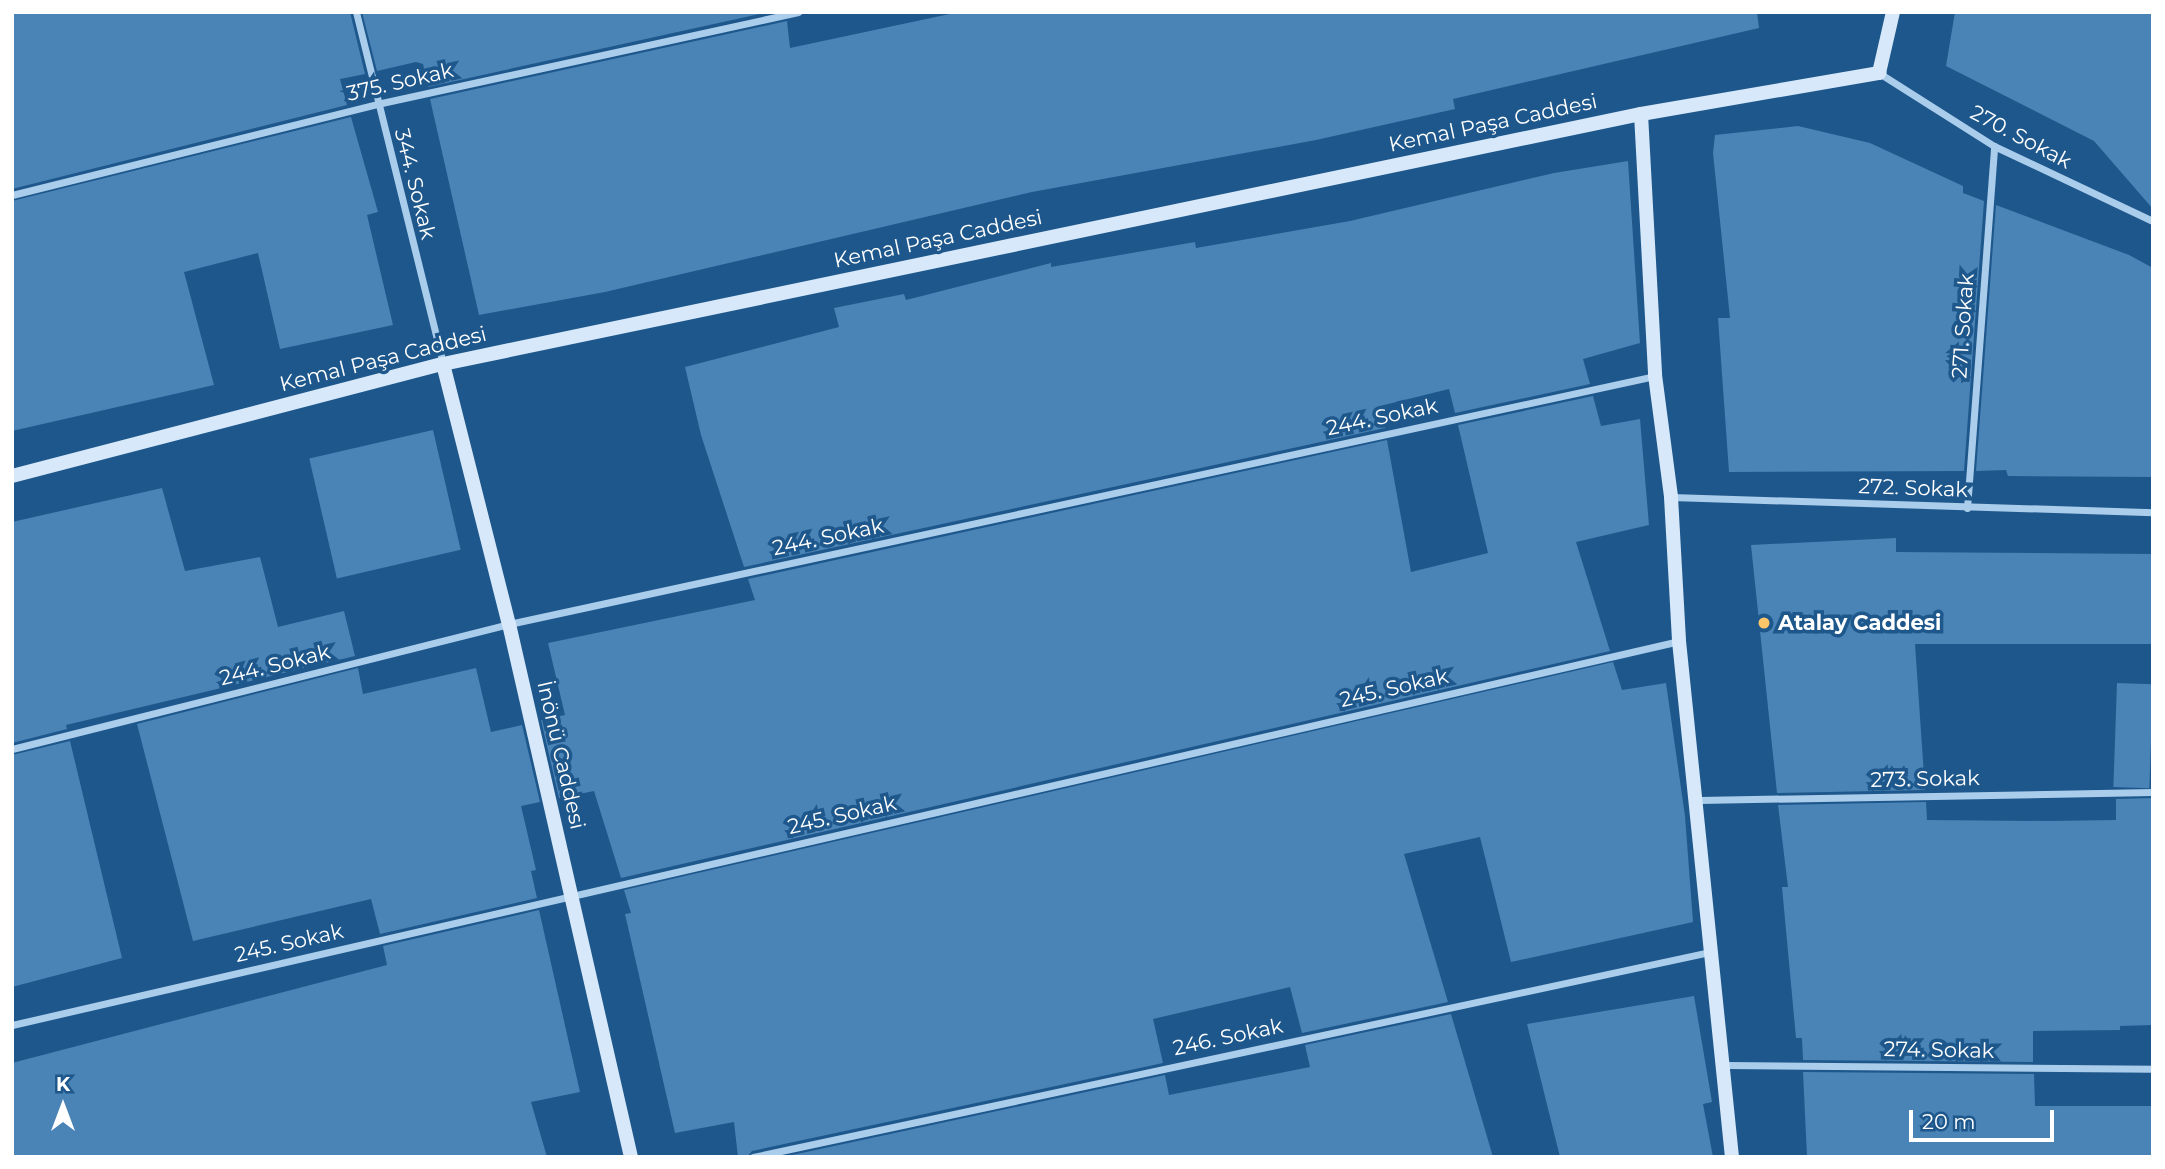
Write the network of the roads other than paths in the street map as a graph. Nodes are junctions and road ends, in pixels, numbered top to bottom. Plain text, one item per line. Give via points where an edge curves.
1 (356, 12) edge
2 (798, 12) edge
3 (1893, 12) edge
4 (1879, 74) junction
5 (377, 104) junction
6 (1641, 114) junction
7 (1994, 146) junction
8 (12, 195) edge
9 (2153, 221) edge
10 (443, 364) junction
11 (1655, 376) junction
12 (12, 476) edge
13 (1671, 497) junction
14 (1967, 508) junction
15 (2153, 512) edge
16 (509, 624) junction
17 (1679, 641) junction
18 (12, 749) edge
19 (2153, 792) edge
20 (1699, 800) junction
21 (572, 895) junction
22 (1711, 952) junction
23 (12, 1025) edge
24 (1726, 1065) junction
25 (2153, 1069) edge
26 (631, 1157) edge
27 (753, 1157) edge
28 (1732, 1157) edge

1 - 5 street, 344. Sokak
2 - 5 street, 375. Sokak
3 - 4 street
4 - 6 street, Kemal Paşa Caddesi
4 - 7 street, 270. Sokak
5 - 8 street, 375. Sokak
5 - 10 street, 344. Sokak
6 - 10 street, Kemal Paşa Caddesi
6 - 11 street
7 - 9 street, 270. Sokak
7 - 14 street, 271. Sokak
10 - 12 street, Kemal Paşa Caddesi
10 - 16 street, İnönü Caddesi
11 - 13 street
11 - 16 street, 244. Sokak
13 - 14 street, 272. Sokak
13 - 17 street
14 - 15 street, 272. Sokak
16 - 18 street, 244. Sokak
16 - 21 street, İnönü Caddesi
17 - 20 street
17 - 21 street, 245. Sokak
19 - 20 street, 273. Sokak
20 - 22 street
21 - 23 street, 245. Sokak
21 - 26 street, İnönü Caddesi
22 - 24 street
22 - 27 street, 246. Sokak
24 - 25 street, 274. Sokak
24 - 28 street

